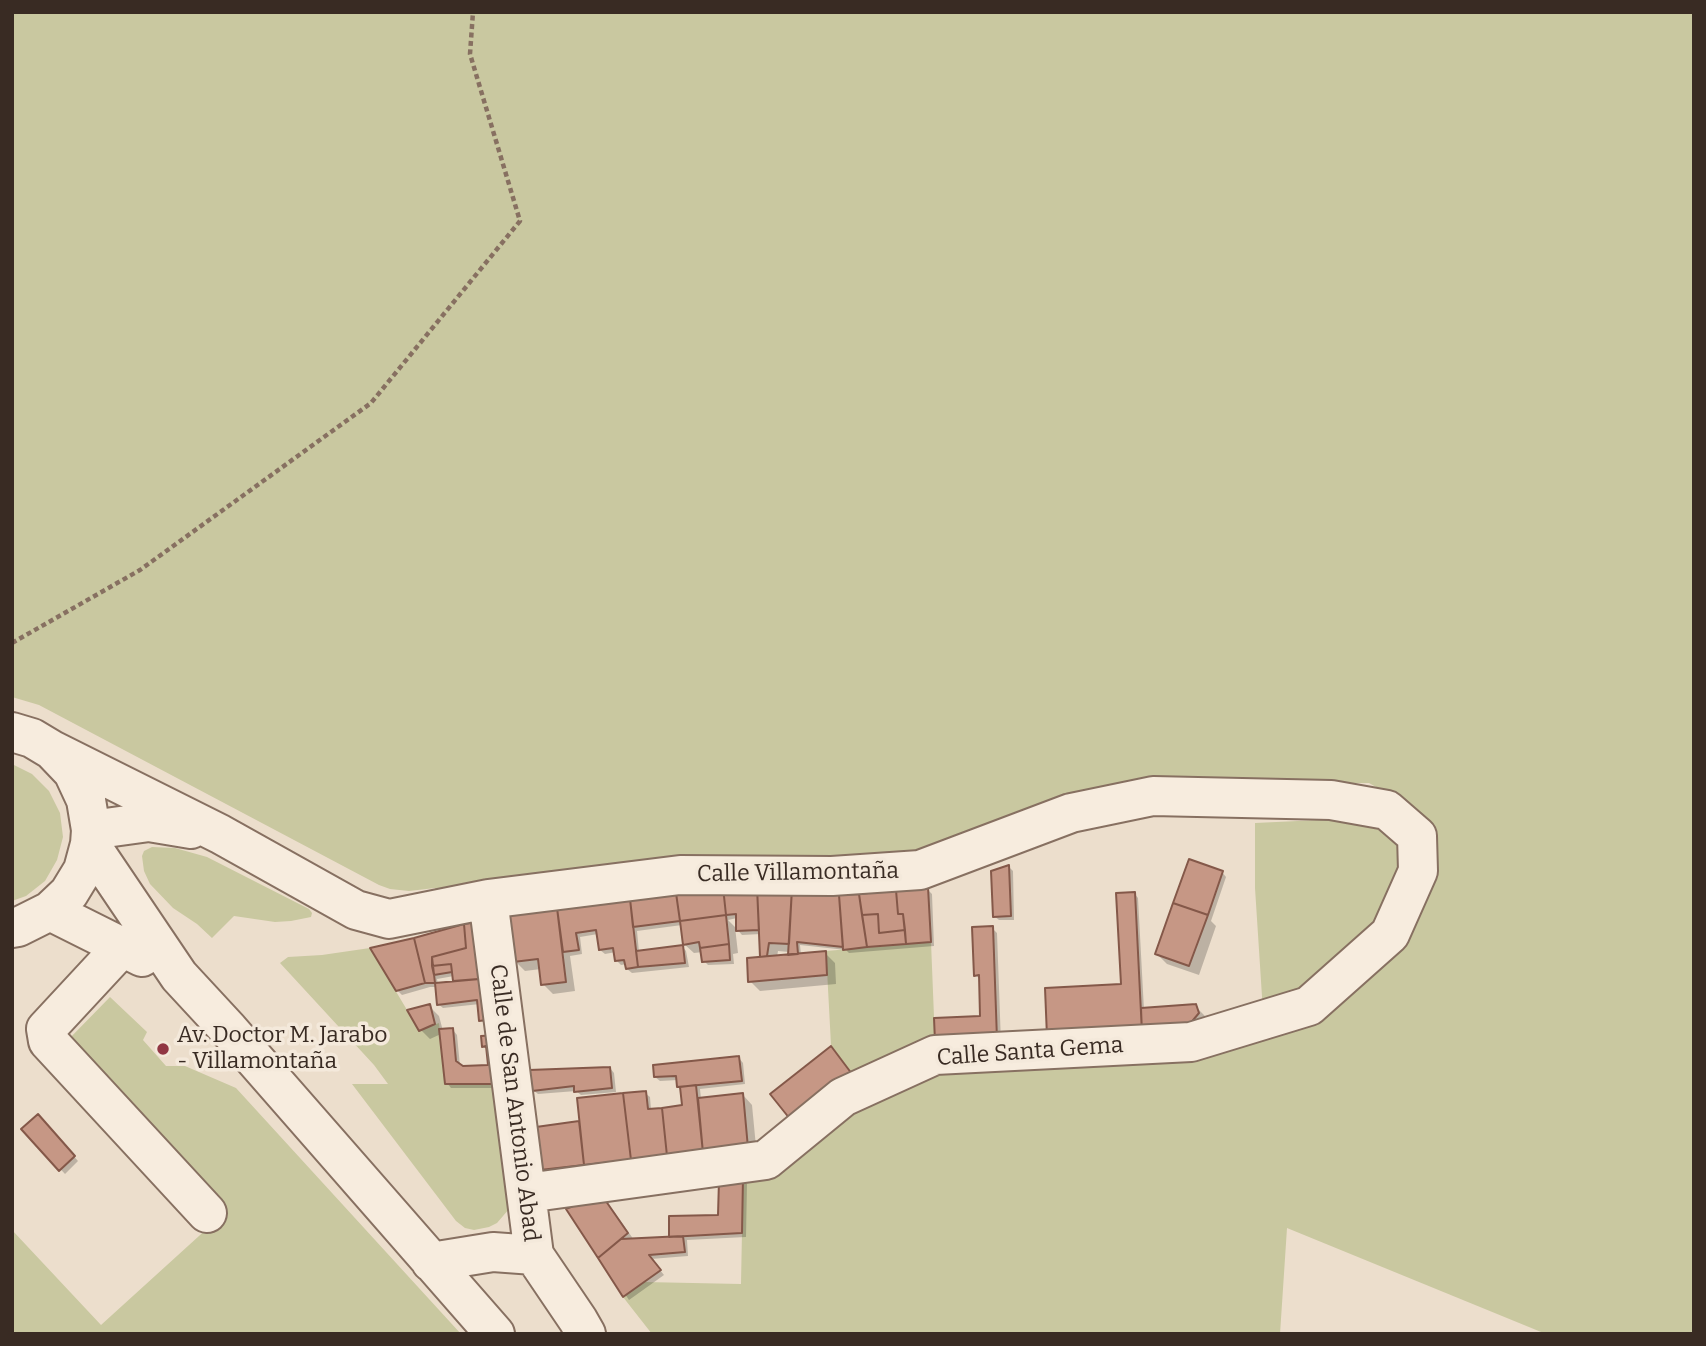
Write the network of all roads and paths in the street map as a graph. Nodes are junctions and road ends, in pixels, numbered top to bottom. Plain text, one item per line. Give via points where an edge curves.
1 (473, 12) edge
2 (12, 643) edge
3 (12, 732) edge
4 (52, 750) junction
5 (220, 834) junction
6 (90, 837) junction
7 (488, 899) junction
8 (50, 911) junction
9 (12, 928) edge
10 (123, 946) junction
11 (179, 976) junction
12 (1309, 1006) joint
13 (527, 1193) junction
14 (207, 1213) dead end
15 (534, 1255) junction
16 (431, 1262) junction
17 (495, 1334) edge
18 (586, 1334) edge

1 - 2 path via 470,54 520,221 371,403 140,570
3 - 4 street, Calle Villamontaña
4 - 5 street, Calle Villamontaña
4 - 6 street via 73,772 86,800
5 - 6 street, Calle Villamontaña via 149,822
5 - 7 street, Calle Villamontaña via 356,909 389,919
6 - 8 street via 83,870
6 - 11 street
7 - 12 street, Calle Villamontaña via 680,875 832,876 920,870 1072,813 1153,796 1331,800 1387,810 1417,836 1418,871 1390,934
7 - 13 street, Calle de San Antonio Abad
8 - 9 street
8 - 10 street
10 - 11 street
10 - 14 street via 46,1029 48,1041
11 - 16 street
12 - 13 street, Calle Santa Gema via 1191,1042 935,1055 843,1097 766,1160
13 - 15 street, Calle de San Antonio Abad
15 - 16 street via 493,1252
15 - 18 street, Calle de San Antonio Abad
16 - 17 street

